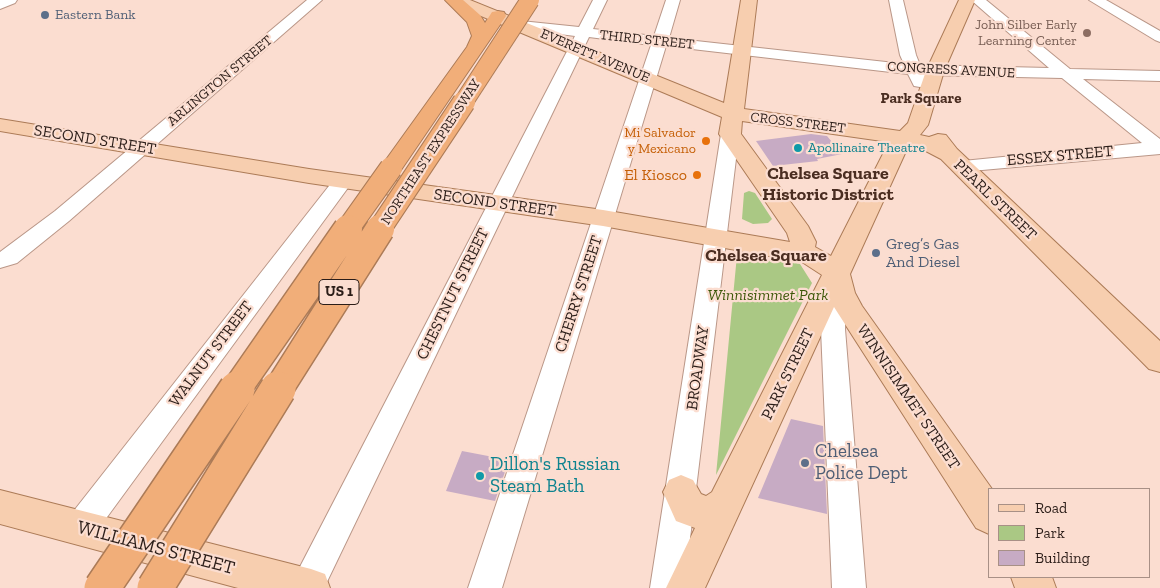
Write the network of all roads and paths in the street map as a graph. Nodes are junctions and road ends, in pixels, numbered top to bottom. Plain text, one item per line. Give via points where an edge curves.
1 (10, 0) edge
2 (315, 0) edge
3 (455, 0) edge
4 (600, 0) edge
5 (673, 0) edge
6 (749, 0) edge
7 (896, 0) edge
8 (967, 0) edge
9 (978, 0) edge
10 (1096, 0) edge
11 (0, 5) edge
12 (527, 8) edge
13 (498, 16) junction
14 (1160, 20) edge
15 (1138, 23) junction
16 (1160, 37) edge
17 (580, 41) junction
18 (659, 41) junction
19 (475, 49) junction
20 (742, 51) junction
21 (911, 62) junction
22 (937, 65) junction
23 (1066, 74) junction
24 (1160, 76) edge
25 (648, 79) junction
26 (926, 100) junction
27 (731, 124) junction
28 (0, 125) edge
29 (906, 138) junction
30 (141, 147) junction
31 (1159, 147) edge
32 (954, 160) junction
33 (343, 181) junction
34 (498, 203) junction
35 (603, 218) junction
36 (716, 238) junction
37 (802, 252) junction
38 (5, 258) edge
39 (836, 272) junction
40 (1160, 360) edge
41 (681, 492) junction
42 (724, 505) junction
43 (0, 507) edge
44 (988, 515) edge
45 (80, 528) junction
46 (102, 588) edge
47 (155, 588) edge
48 (308, 588) edge
49 (486, 588) edge
50 (668, 588) edge
51 (685, 588) edge
52 (849, 588) edge

1 - 11 street
2 - 30 street, ARLINGTON STREET
3 - 13 main road, EVERETT AVENUE
3 - 19 highway via 479,28 481,36
4 - 17 street, CHESTNUT STREET
5 - 18 street, CHERRY STREET
6 - 20 main road, BROADWAY
7 - 21 street, PEARL STREET
8 - 22 main road, PARK STREET
9 - 23 street
10 - 15 street
12 - 13 main road, EVERETT AVENUE
12 - 17 main road, EVERETT AVENUE
12 - 47 highway, NORTHEAST EXPRESSWAY / US 1, bridge via 374,238
13 - 19 highway
14 - 15 street
15 - 16 street
17 - 18 street, THIRD STREET
17 - 25 main road, EVERETT AVENUE
17 - 34 street, CHESTNUT STREET
18 - 20 street, THIRD STREET
18 - 25 street, CHERRY STREET
19 - 46 highway, bridge
20 - 21 street, CONGRESS AVENUE
20 - 27 main road, BROADWAY
21 - 22 street, CONGRESS AVENUE
21 - 26 street, PEARL STREET
22 - 23 street, CONGRESS AVENUE
22 - 26 main road, PARK STREET
23 - 24 street, CONGRESS AVENUE
23 - 31 street
25 - 27 main road, EVERETT AVENUE
25 - 35 street, CHERRY STREET
26 - 29 main road, PARK STREET via 916,128
26 - 32 main road, PEARL STREET via 931,127
27 - 29 main road, CROSS STREET
27 - 36 street, BROADWAY
27 - 37 main road via 799,232
28 - 30 main road, SECOND STREET
29 - 32 main road, CROSS STREET via 934,146
29 - 39 main road, PARK STREET via 897,146
30 - 33 main road, SECOND STREET
30 - 38 street, ARLINGTON STREET via 62,216
31 - 32 street, ESSEX STREET
32 - 40 main road, PEARL STREET
33 - 34 main road, SECOND STREET
33 - 45 street, WALNUT STREET
34 - 35 main road, SECOND STREET
34 - 48 street, CHESTNUT STREET
35 - 36 main road, SECOND STREET
35 - 49 street, CHERRY STREET
36 - 37 main road, SECOND STREET
36 - 41 street, BROADWAY
37 - 39 main road, SECOND STREET
39 - 42 main road, PARK STREET
39 - 44 main road, WINNISIMMET STREET via 841,293 851,313
39 - 52 street via 833,329
41 - 42 main road via 689,509 709,514
41 - 50 street, BROADWAY
42 - 51 main road, PARK STREET
43 - 45 main road, WILLIAMS STREET
45 - 48 main road, WILLIAMS STREET

